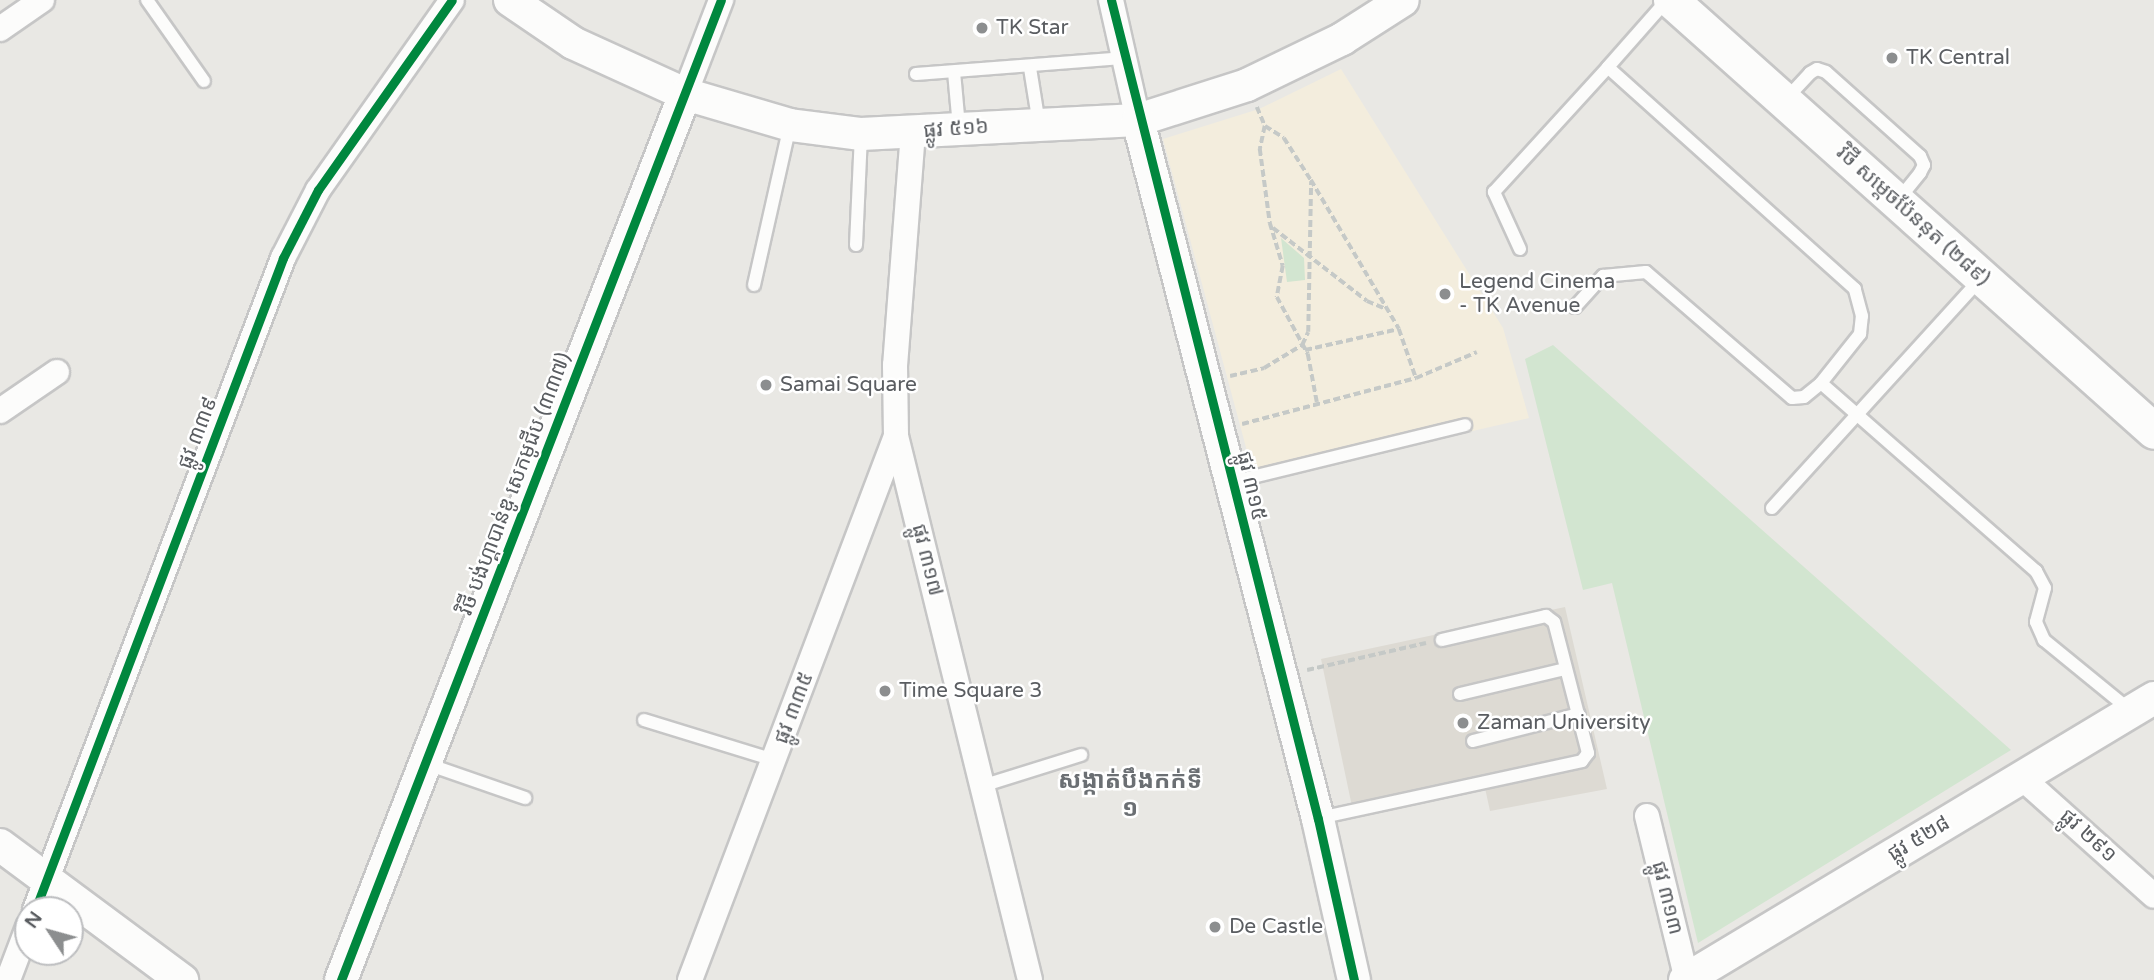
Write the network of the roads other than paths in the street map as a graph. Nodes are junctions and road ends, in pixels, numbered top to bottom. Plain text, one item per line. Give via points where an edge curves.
1 (42, 0) edge
2 (147, 0) edge
3 (452, 0) edge
4 (510, 0) edge
5 (721, 0) edge
6 (1111, 0) edge
7 (1403, 0) edge
8 (1669, 0) edge
9 (0, 29) edge
10 (1112, 59) dead end
11 (1608, 67) junction
12 (1030, 68) junction
13 (954, 72) junction
14 (916, 74) dead end
15 (204, 81) dead end
16 (685, 94) junction
17 (1784, 101) junction
18 (1138, 120) junction
19 (1039, 124) junction
20 (790, 125) junction
21 (960, 129) junction
22 (913, 132) junction
23 (861, 134) junction
24 (1897, 202) junction
25 (856, 245) dead end
26 (1520, 248) dead end
27 (1982, 278) junction
28 (754, 285) dead end
29 (1575, 307) dead end
30 (57, 372) dead end
31 (1821, 383) junction
32 (0, 411) edge
33 (1860, 415) junction
34 (1465, 425) dead end
35 (2154, 431) edge
36 (896, 436) junction
37 (1231, 482) junction
38 (1772, 508) dead end
39 (1442, 639) road end
40 (1566, 668) junction
41 (1461, 694) dead end
42 (2143, 705) edge
43 (1579, 714) junction
44 (643, 720) dead end
45 (1473, 741) dead end
46 (1081, 755) dead end
47 (774, 760) junction
48 (424, 763) junction
49 (2021, 777) junction
50 (982, 786) junction
51 (526, 798) dead end
52 (1647, 816) dead end
53 (1318, 819) junction
54 (0, 845) edge
55 (46, 881) junction
56 (40, 896) edge
57 (2154, 896) edge
58 (182, 980) edge
59 (341, 980) edge
60 (690, 980) edge
61 (1030, 980) edge
62 (1354, 980) edge
63 (1686, 980) edge

1 - 9 street
2 - 15 lane
3 - 55 street, ផ្លូវ ៣៣៩ via 337,160 283,258
4 - 16 street, ផ្លូវ ៥១៦ via 573,43
5 - 16 street, វិថី បង់ហ្គាបាន់ឌូ សេកមូជីប (៣៣៧)
6 - 18 street, ផ្លូវ ៣១៥
7 - 18 street, ផ្លូវ ៥១៦ via 1342,39 1247,85
8 - 11 lane
8 - 17 main road, វិថី សម្តេចប៉ែននុត (២៨៩)
10 - 12 lane
11 - 26 lane via 1494,192
11 - 31 lane via 1855,289 1862,316 1860,334
12 - 13 lane
12 - 19 lane
13 - 14 lane
13 - 21 lane
16 - 20 street, ផ្លូវ ៥១៦
16 - 48 street, វិថី បង់ហ្គាបាន់ឌូ សេកមូជីប (៣៣៧)
17 - 24 main road, វិថី សម្តេចប៉ែននុត (២៨៩)
17 - 24 lane via 1817,69 1835,80 1920,156 1924,165 1920,173
18 - 19 street, ផ្លូវ ៥១៦
18 - 37 street, ផ្លូវ ៣១៥
19 - 21 street, ផ្លូវ ៥១៦
20 - 23 street, ផ្លូវ ៥១៦
20 - 28 lane
21 - 22 street, ផ្លូវ ៥១៦
22 - 23 street, ផ្លូវ ៥១៦
22 - 36 street, ផ្លូវ ៣១៧ via 895,365
23 - 25 lane
24 - 27 main road, វិថី សម្តេចប៉ែននុត (២៨៩)
27 - 33 lane
27 - 35 main road, វិថី សម្តេចប៉ែននុត (២៨៩)
29 - 31 lane via 1603,276 1646,272 1792,398 1804,397
30 - 32 street
31 - 33 lane
33 - 38 lane
33 - 42 lane via 2036,571 2045,588 2036,622 2044,640
34 - 37 lane
36 - 47 street, ផ្លូវ ៣៣៥
36 - 50 street, ផ្លូវ ៣១៧
37 - 53 street, ផ្លូវ ៣១៥
39 - 40 lane via 1546,616 1554,622
40 - 41 lane
40 - 43 lane
42 - 49 street, ផ្លូវ ៥២៨
43 - 45 lane
43 - 53 lane via 1588,753 1582,761
44 - 47 lane
46 - 50 lane
47 - 60 street, ផ្លូវ ៣៣៥
48 - 51 lane
48 - 59 street, វិថី បង់ហ្គាបាន់ឌូ សេកមូជីប (៣៣៧)
49 - 57 street, ផ្លូវ ២៩១
49 - 63 street, ផ្លូវ ៥២៨
50 - 61 street, ផ្លូវ ៣១៧
52 - 63 street, ផ្លូវ ៣១៣
53 - 62 street, ផ្លូវ ៣១៥
54 - 55 street
55 - 56 street, ផ្លូវ ៣៣៩
55 - 58 street

